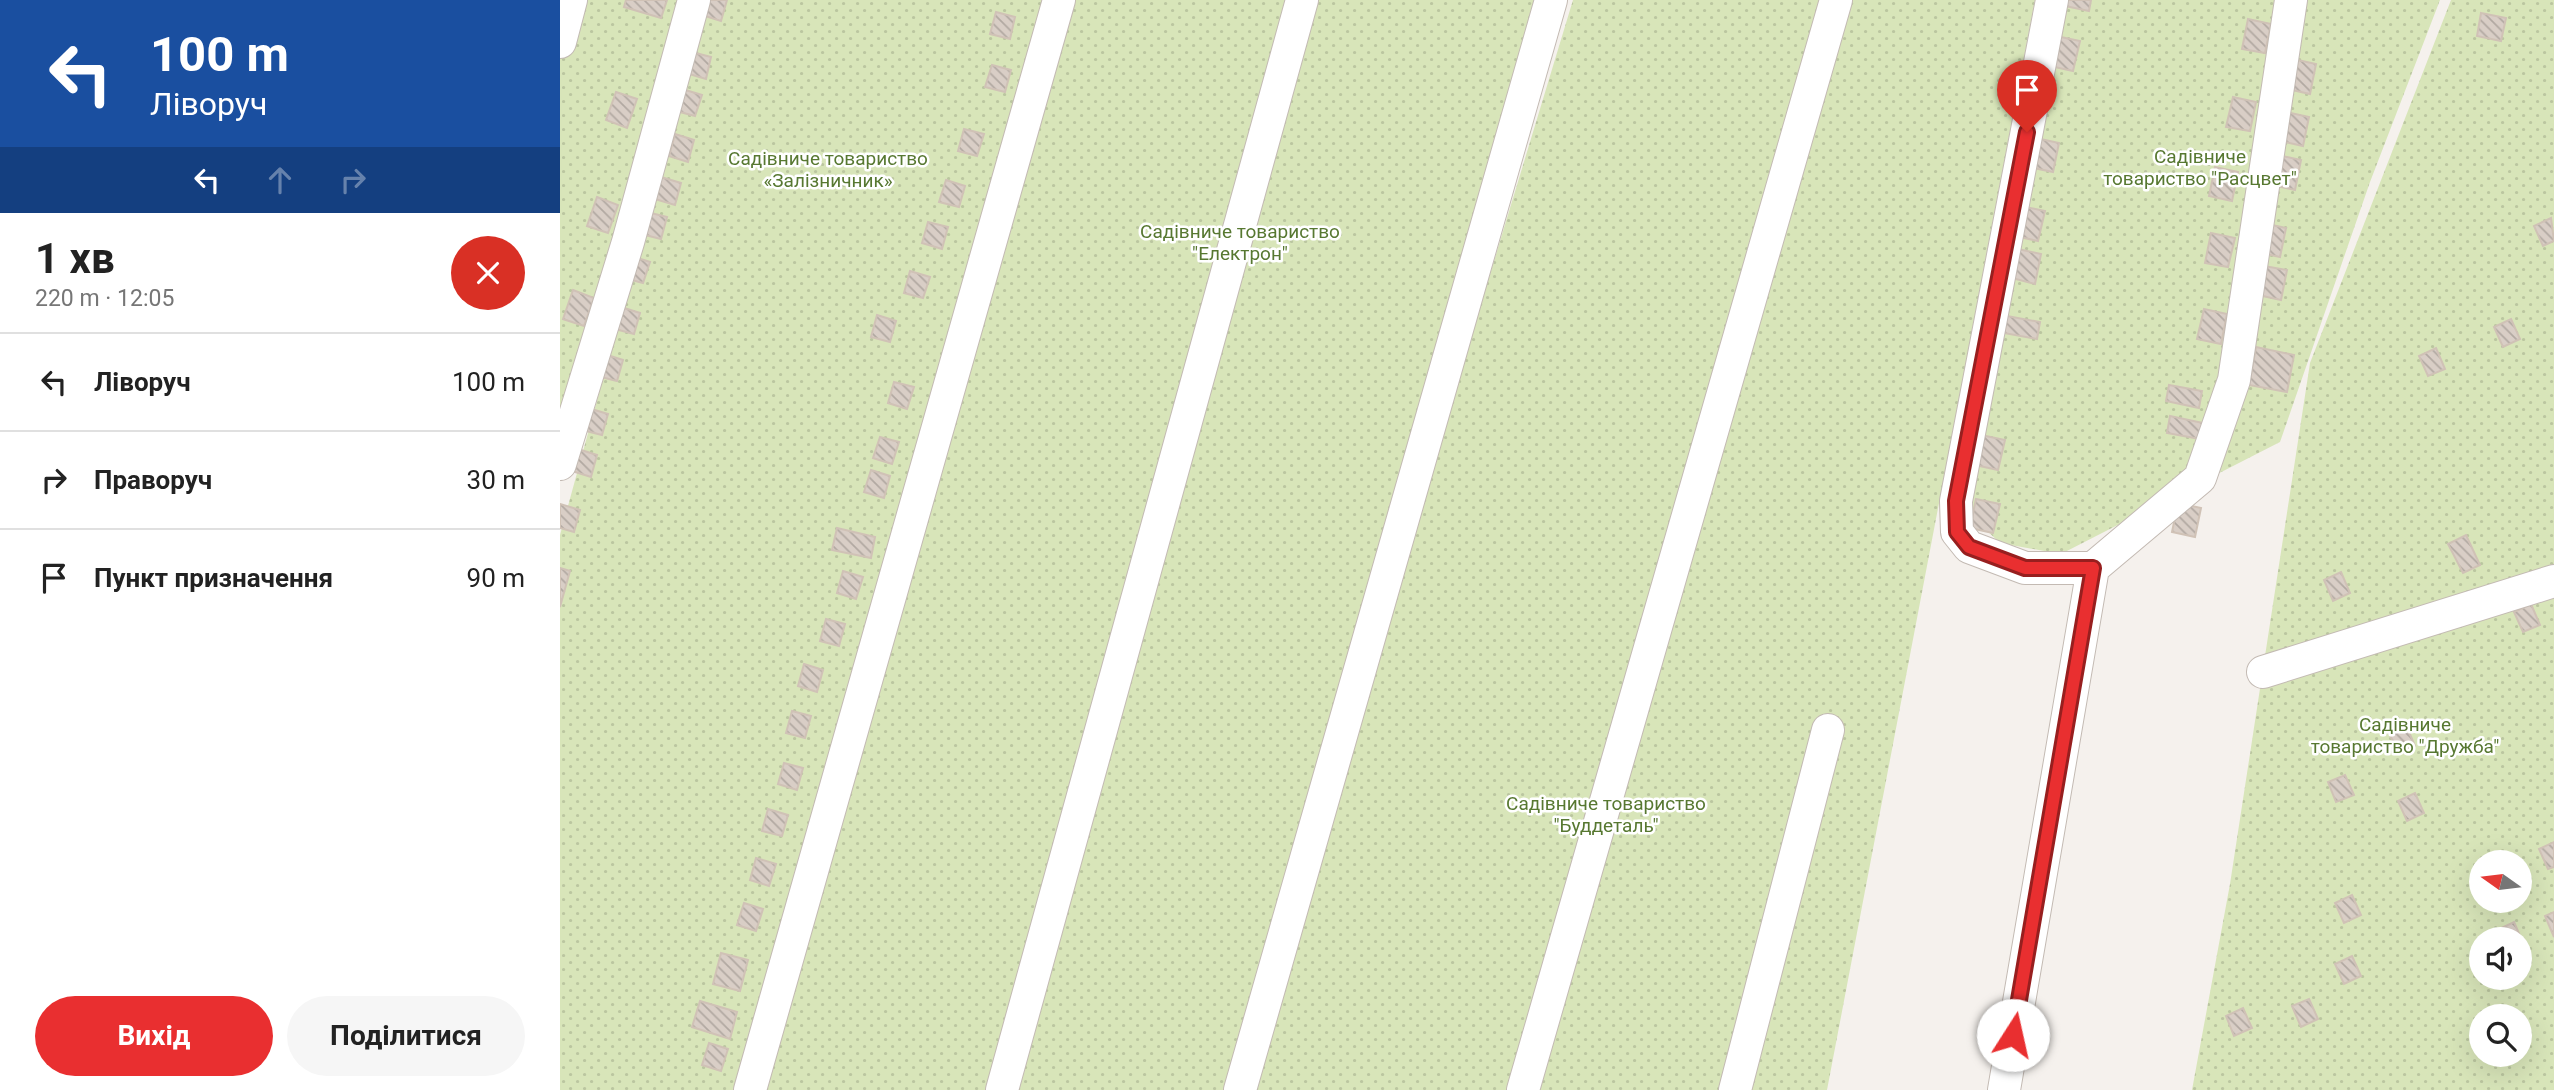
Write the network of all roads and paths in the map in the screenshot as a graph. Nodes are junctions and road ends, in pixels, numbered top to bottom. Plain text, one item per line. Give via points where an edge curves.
1 (571, 0) edge
2 (694, 0) edge
3 (1059, 0) edge
4 (1302, 0) edge
5 (1551, 0) edge
6 (1836, 0) edge
7 (2052, 0) edge
8 (2291, 0) edge
9 (560, 42) edge
10 (560, 464) edge
11 (2093, 568) junction
12 (2554, 581) edge
13 (2263, 672) dead end
14 (1828, 730) dead end
15 (750, 1090) edge
16 (1002, 1090) edge
17 (1240, 1090) edge
18 (1523, 1090) edge
19 (1735, 1090) edge
20 (2004, 1090) edge

1 - 9 lane
2 - 10 lane via 628,242
3 - 15 lane
4 - 16 lane
5 - 17 lane
6 - 18 lane
7 - 11 lane via 1956,501 1957,532 1969,547 2025,568
8 - 11 lane via 2234,380 2200,478
11 - 20 lane
12 - 13 lane
14 - 19 lane

